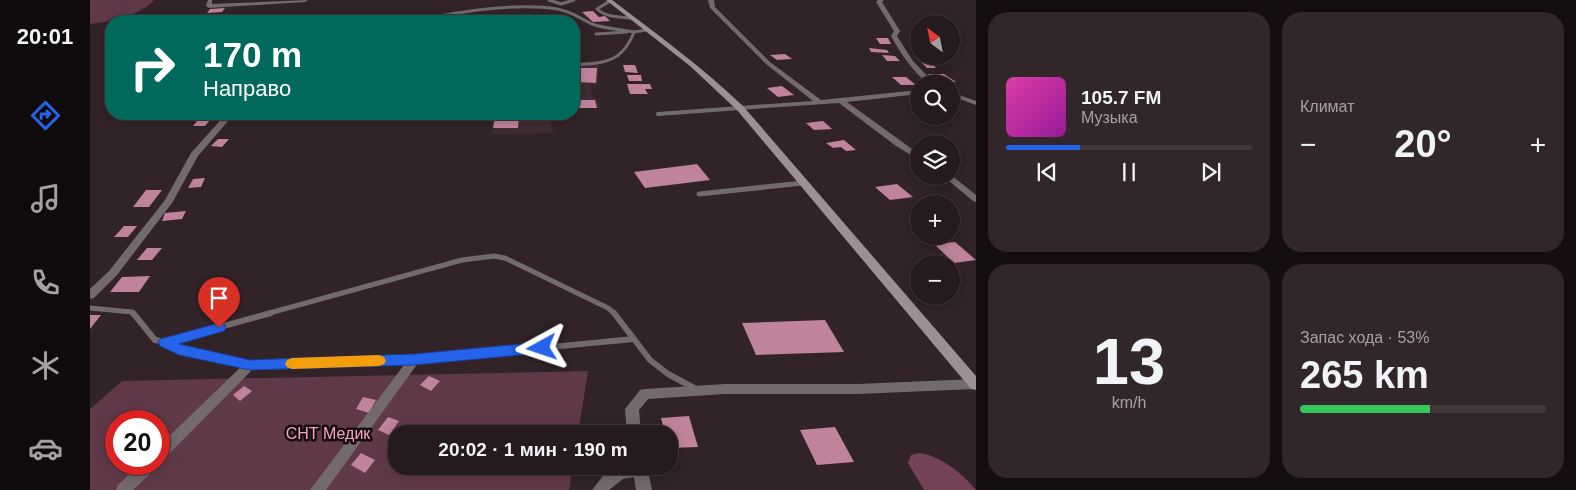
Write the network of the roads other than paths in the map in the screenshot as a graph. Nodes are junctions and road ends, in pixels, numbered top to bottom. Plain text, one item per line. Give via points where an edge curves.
1 (305, 0) edge
2 (549, 0) edge
3 (574, 0) edge
4 (711, 0) edge
5 (881, 0) edge
6 (609, 1) edge
7 (209, 3) edge
8 (443, 15) edge
9 (577, 15) edge
10 (580, 16) edge
11 (631, 18) junction
12 (647, 30) junction
13 (634, 32) junction
14 (596, 34) dead end
15 (580, 64) edge
16 (921, 75) edge
17 (910, 93) edge
18 (960, 97) edge
19 (841, 100) junction
20 (819, 102) junction
21 (976, 103) edge
22 (740, 108) junction
23 (658, 114) dead end
24 (225, 120) edge
25 (910, 152) edge
26 (804, 183) junction
27 (958, 185) edge
28 (698, 194) dead end
29 (976, 199) edge
30 (90, 295) edge
31 (90, 308) edge
32 (633, 339) junction
33 (165, 342) junction
34 (414, 360) junction
35 (250, 365) junction
36 (976, 385) edge
37 (699, 390) junction
38 (633, 425) edge
39 (170, 444) edge
40 (139, 475) edge
41 (616, 475) edge
42 (641, 475) edge
43 (123, 490) edge
44 (317, 490) edge
45 (600, 490) edge
46 (644, 490) edge

1 - 7 street
2 - 3 lane via 561,4
4 - 20 street via 712,7 768,63
5 - 16 street via 879,2 897,30 894,36 900,49
6 - 11 main road
6 - 11 lane via 598,11
8 - 9 lane via 518,7 555,9
10 - 13 lane via 593,24
11 - 12 main road
12 - 13 lane
12 - 22 main road via 711,80
13 - 14 lane
13 - 15 lane via 625,53
17 - 19 street
18 - 21 street
19 - 20 street
19 - 25 street
20 - 22 street
22 - 23 lane
22 - 26 main road
24 - 30 street via 194,155 169,201 113,273
26 - 28 lane
26 - 36 main road
27 - 29 street
31 - 33 lane via 132,312 156,340
32 - 33 lane via 619,316 608,308 505,258 494,256 462,260
32 - 34 lane
32 - 37 lane via 644,355 661,369
33 - 35 lane via 179,350
34 - 35 lane
34 - 44 street
35 - 39 street
36 - 37 street
37 - 38 street via 645,394 632,409
40 - 43 street
41 - 45 street
42 - 46 street

